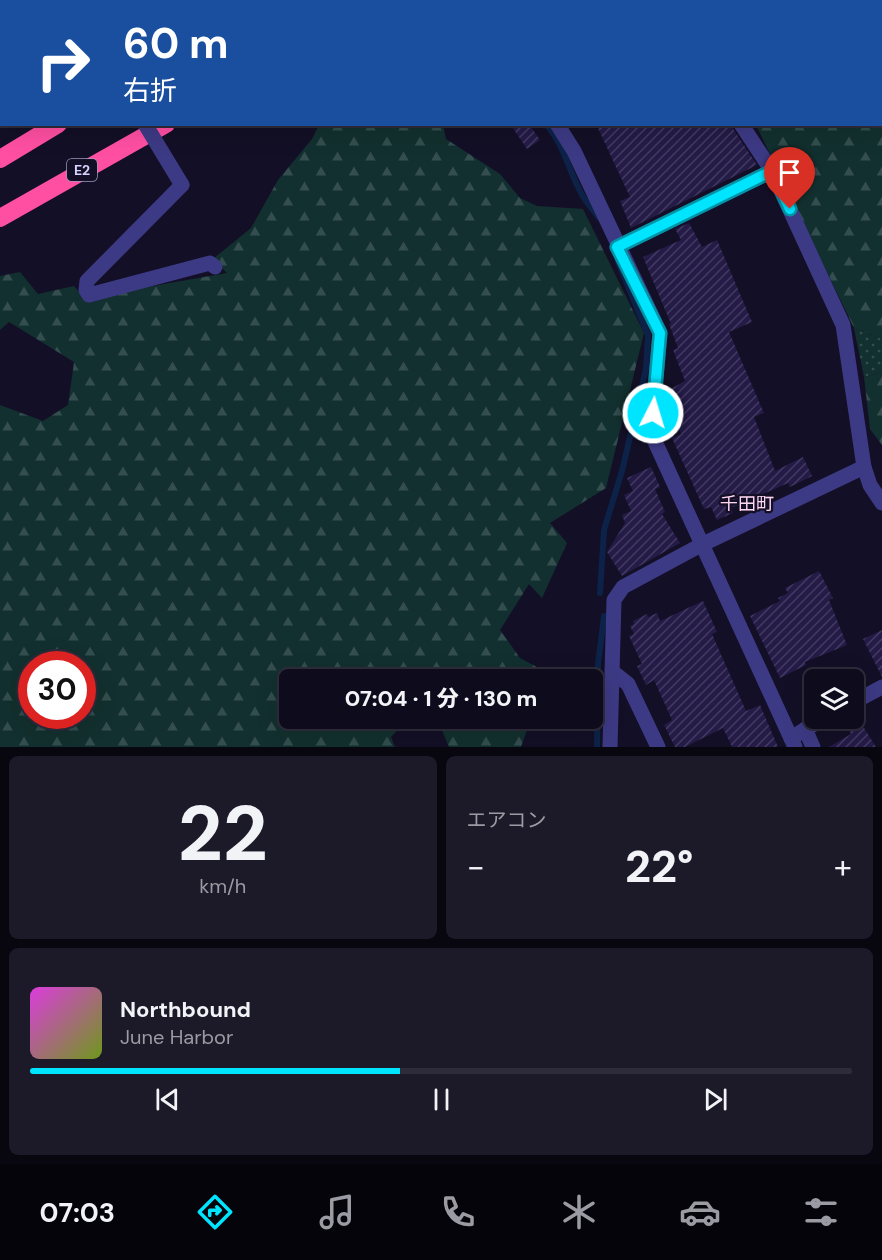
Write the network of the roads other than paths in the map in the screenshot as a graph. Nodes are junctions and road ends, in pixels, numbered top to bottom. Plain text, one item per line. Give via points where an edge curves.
1 (55, 126) edge
2 (146, 126) edge
3 (161, 126) edge
4 (558, 126) edge
5 (742, 126) edge
6 (0, 159) edge
7 (772, 171) junction
8 (0, 218) edge
9 (617, 247) junction
10 (215, 267) dead end
11 (864, 467) junction
12 (876, 484) edge
13 (882, 502) edge
14 (701, 545) junction
15 (614, 673) junction
16 (882, 687) edge
17 (864, 697) edge
18 (805, 729) joint
19 (793, 742) edge
20 (610, 747) edge
21 (658, 747) edge
22 (813, 747) edge

1 - 6 highway
2 - 10 street, bridge via 182,185 87,281 86,290 89,295 210,263
3 - 8 highway, E2
4 - 9 street via 574,151
5 - 7 street
7 - 9 street
7 - 11 street via 843,325
9 - 14 street via 660,333 651,433
11 - 12 street
11 - 14 street
12 - 13 street
14 - 15 street via 616,593
14 - 19 street
15 - 20 street
15 - 21 street via 628,684
16 - 17 street
18 - 19 street
18 - 22 street

